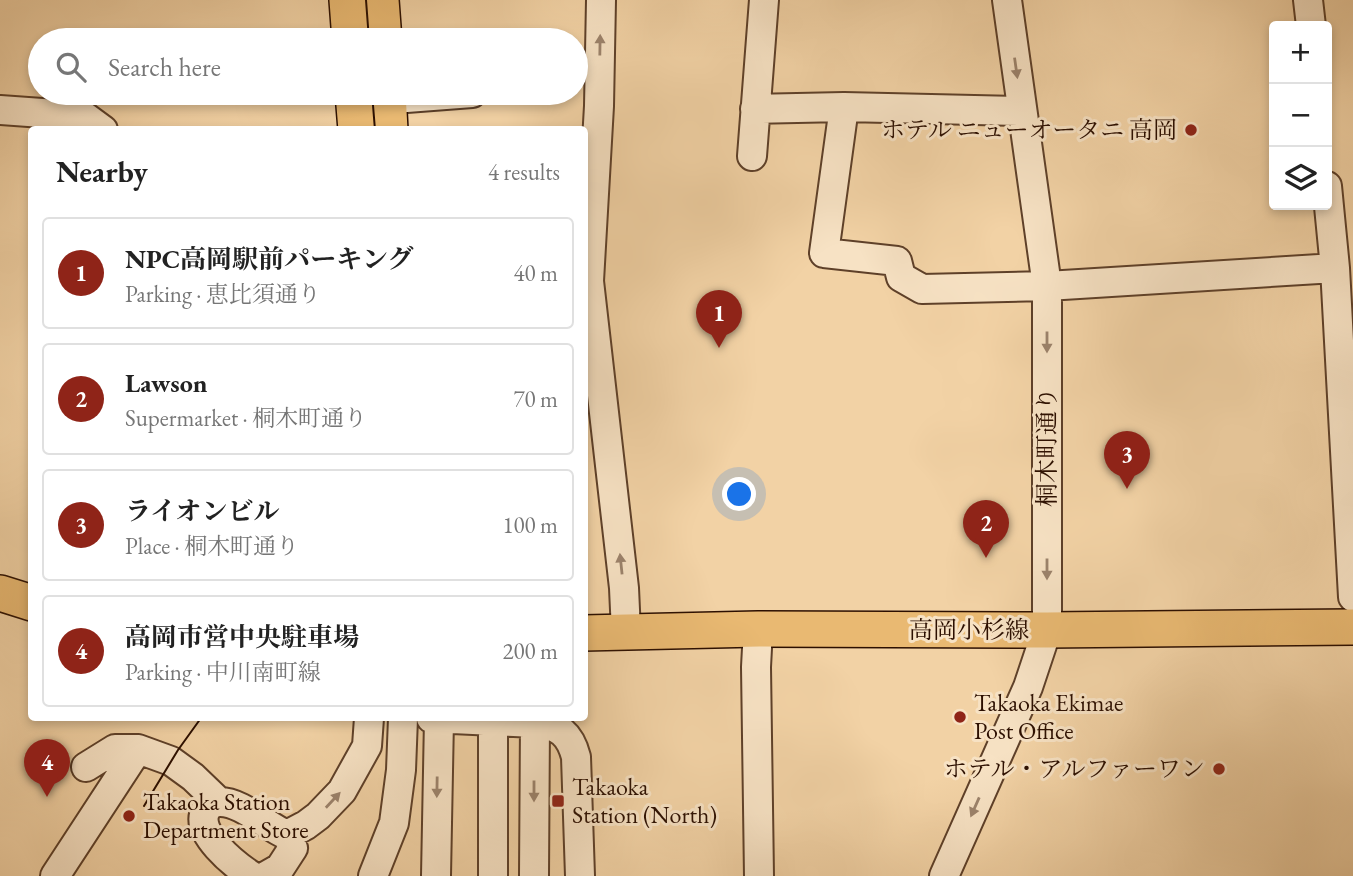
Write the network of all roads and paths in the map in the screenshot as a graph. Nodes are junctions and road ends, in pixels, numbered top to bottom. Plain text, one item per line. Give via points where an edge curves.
1 (347, 0) edge
2 (381, 0) edge
3 (600, 0) edge
4 (764, 0) edge
5 (1007, 0) edge
6 (1308, 0) edge
7 (1310, 21) edge
8 (349, 28) edge
9 (383, 28) edge
10 (588, 77) edge
11 (587, 105) edge
12 (389, 107) edge
13 (844, 107) junction
14 (354, 108) edge
15 (755, 109) junction
16 (0, 110) edge
17 (1022, 111) junction
18 (98, 126) edge
19 (588, 126) edge
20 (588, 146) edge
21 (752, 156) dead end
22 (589, 210) edge
23 (1329, 210) edge
24 (1335, 268) junction
25 (1047, 286) junction
26 (0, 593) edge
27 (1353, 597) edge
28 (28, 602) edge
29 (1353, 627) edge
30 (758, 629) junction
31 (1047, 630) junction
32 (626, 632) junction
33 (588, 633) edge
34 (369, 721) edge
35 (403, 721) edge
36 (435, 721) edge
37 (493, 721) joint
38 (535, 723) junction
39 (138, 749) junction
40 (86, 767) dead end
41 (236, 801) junction
42 (287, 835) junction
43 (55, 876) edge
44 (252, 876) edge
45 (266, 876) edge
46 (373, 876) edge
47 (436, 876) edge
48 (493, 876) edge
49 (534, 876) edge
50 (580, 876) edge
51 (759, 876) edge
52 (944, 876) edge

1 - 8 main road
2 - 9 main road
10 -> 3 street
4 - 15 street
5 -> 17 street, 桐木町通り
6 - 7 street
11 - 19 street
12 - 14 street
13 - 15 street
13 - 17 street
13 - 25 street via 824,253 897,261 901,277 922,289
15 - 21 street
16 - 18 street via 84,116
17 - 25 street, 桐木町通り
20 - 22 street
32 -> 22 street via 589,281
23 - 24 street
24 - 25 street
24 - 27 street
25 -> 31 street, 桐木町通り
26 - 28 main road
29 - 31 main road, 高岡小杉線
30 - 31 main road, 高岡小杉線
30 - 32 main road, 高岡小杉線
30 - 51 street
31 -> 52 street, 桐木町通り via 1028,687
32 - 33 main road, 高岡小杉線
42 -> 34 street via 318,816 342,791 367,746
35 - 46 street via 394,823
36 -> 47 street
37 - 38 street
37 - 48 street
38 -> 49 street
38 - 50 street via 560,729 572,743
39 - 40 street via 115,749
39 - 41 street via 171,761
39 - 43 street
41 - 42 street
41 - 44 street via 206,809 202,822 207,834
42 - 45 street via 293,848 280,868

